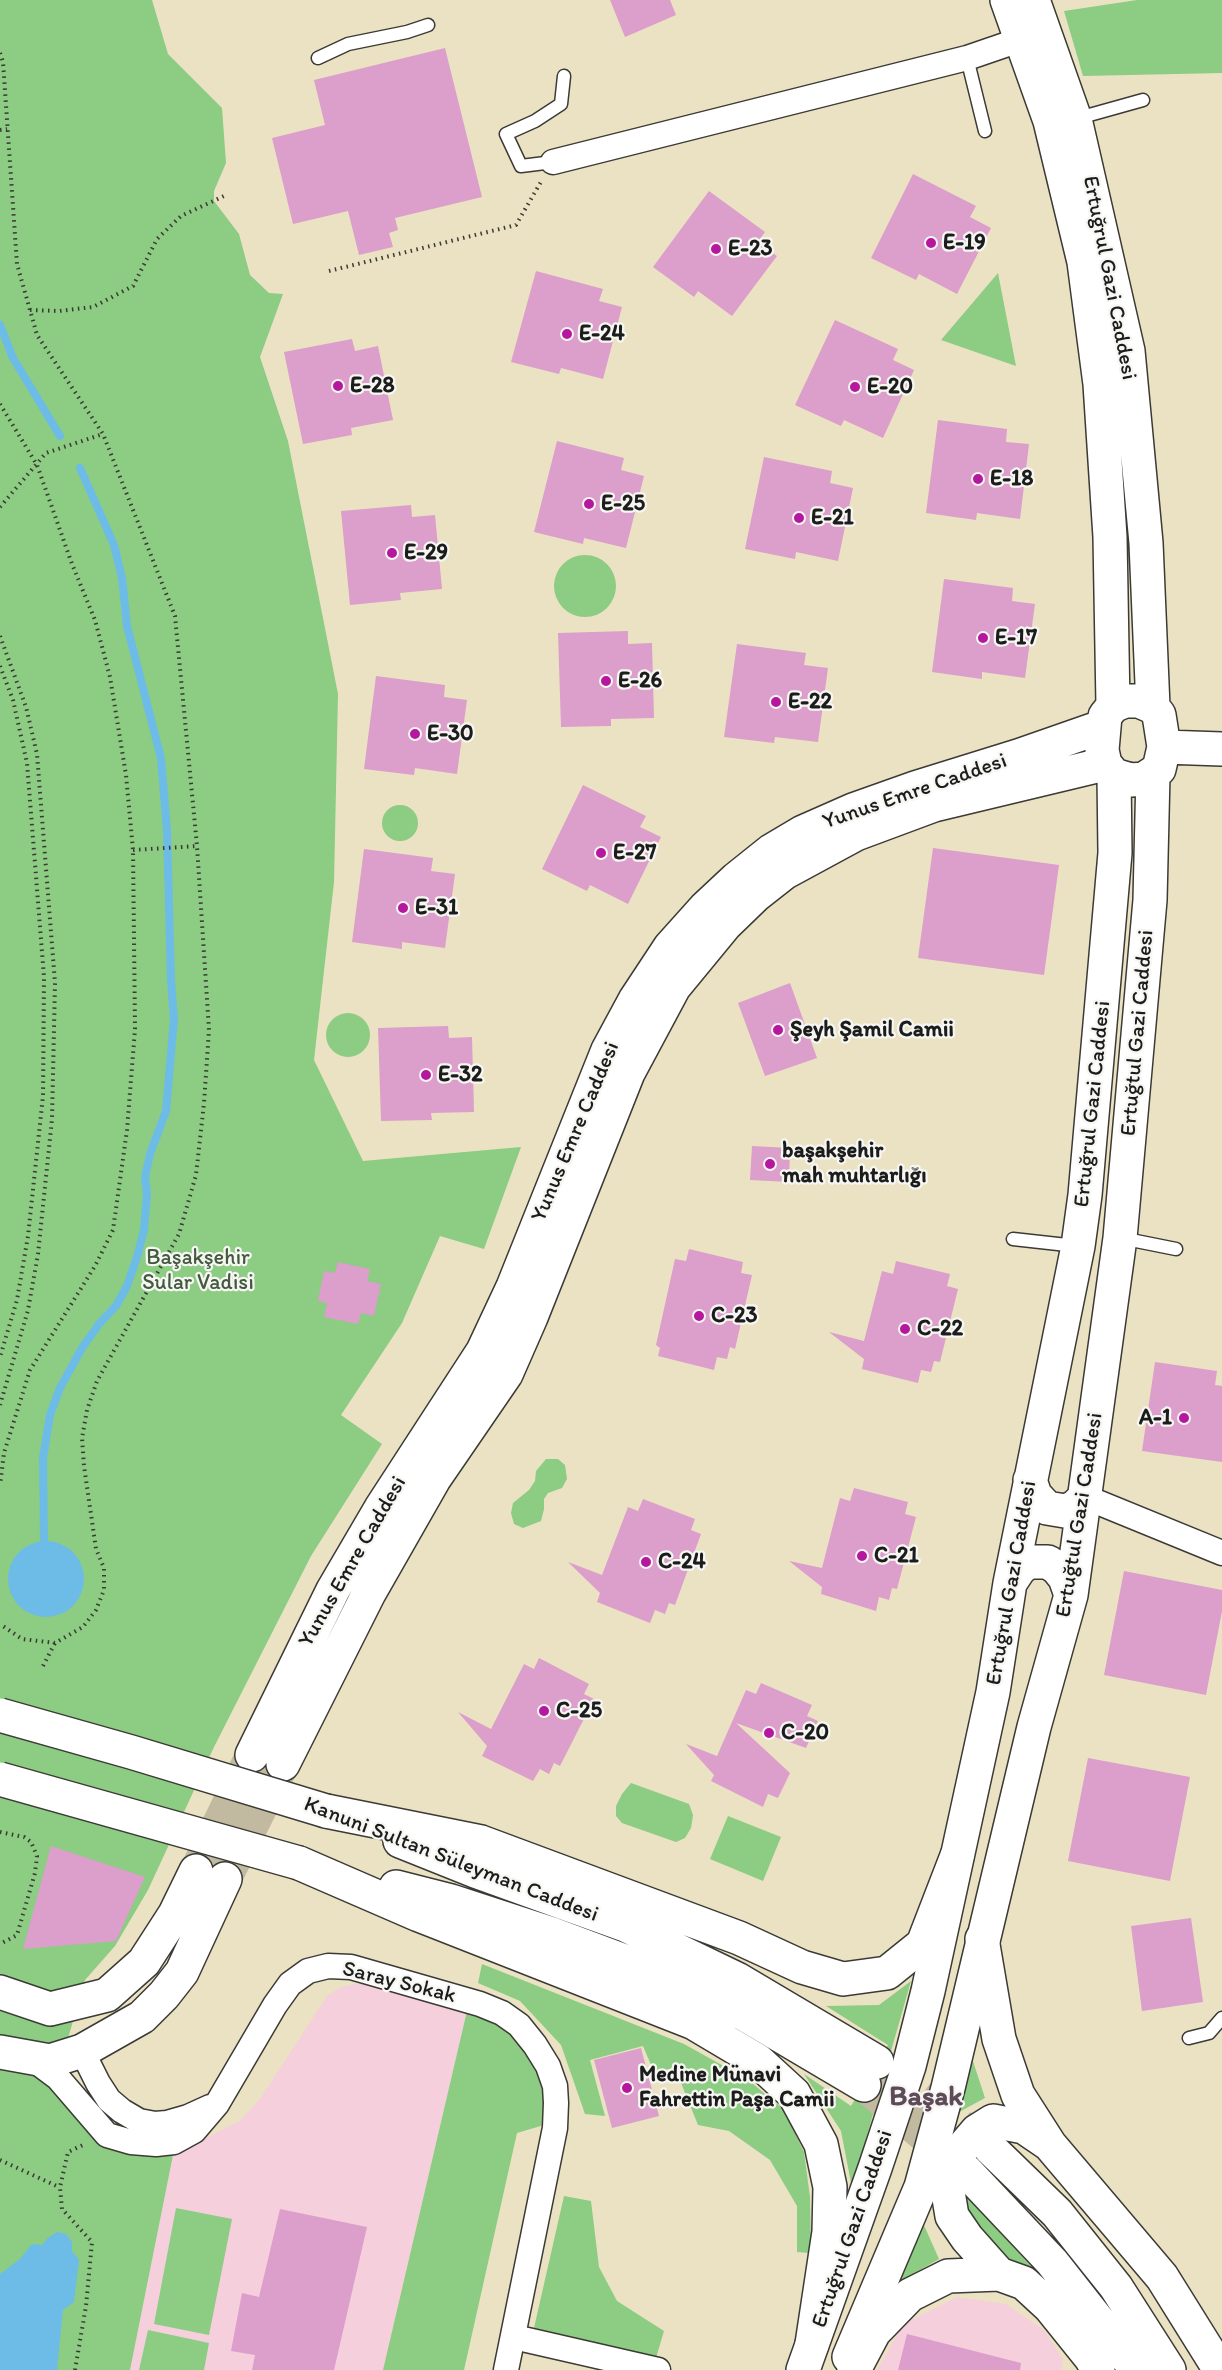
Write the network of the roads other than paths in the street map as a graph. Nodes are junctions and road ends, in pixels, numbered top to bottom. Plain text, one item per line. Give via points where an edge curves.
1 (1007, 0) edge
2 (1033, 0) edge
3 (428, 25) dead end
4 (1033, 36) junction
5 (318, 58) dead end
6 (967, 58) junction
7 (564, 76) dead end
8 (1143, 100) dead end
9 (1075, 119) junction
10 (985, 131) dead end
11 (553, 162) joint
12 (1153, 707) junction
13 (1108, 716) junction
14 (1222, 749) edge
15 (1159, 761) junction
16 (1109, 770) junction
17 (1120, 1238) junction
18 (1013, 1239) dead end
19 (1077, 1246) junction
20 (1176, 1249) dead end
21 (1030, 1480) junction
22 (1086, 1497) junction
23 (1222, 1552) edge
24 (1011, 1583) junction
25 (1071, 1595) junction
26 (0, 1715) edge
27 (252, 1755) tunnel mouth
28 (283, 1764) tunnel mouth
29 (0, 1779) edge
30 (326, 1811) junction
31 (957, 1856) junction
32 (299, 1863) junction
33 (982, 1939) junction
34 (0, 1992) edge
35 (50, 2009) junction
36 (1222, 2018) edge
37 (1189, 2038) dead end
38 (82, 2051) junction
39 (0, 2052) edge
40 (34, 2060) junction
41 (217, 2104) junction
42 (1050, 2145) junction
43 (990, 2148) tunnel mouth
44 (966, 2171) tunnel mouth
45 (999, 2274) junction
46 (514, 2337) junction
47 (808, 2357) edge
48 (506, 2370) edge
49 (658, 2370) edge
50 (844, 2370) edge
51 (854, 2370) edge
52 (1098, 2370) edge
53 (1137, 2370) edge
54 (1169, 2370) edge
55 (1220, 2370) edge

1 - 4 main road, Ertuğrul Gazi Caddesi
2 - 4 main road, Ertuğrul Gazi Caddesi
3 - 5 lane via 348,44
4 - 6 street
4 - 9 main road, Ertuğrul Gazi Caddesi
4 - 13 main road, Ertuğrul Gazi Caddesi via 1084,262 1100,384 1110,537
6 - 10 lane
6 - 11 street
7 - 11 lane via 561,104 506,134 521,166
8 - 9 lane
9 - 12 main road, Ertuğrul Gazi Caddesi via 1128,351 1146,543
12 - 13 main road via 1125,701
12 - 15 main road via 1159,715
13 - 16 main road via 1102,750
13 - 27 main road, Yunus Emre Caddesi via 1018,756 894,796 803,832 736,879 670,947 608,1050 513,1287 483,1351 333,1590
14 - 15 main road
15 - 16 main road via 1144,779 1131,780
15 - 17 main road, Ertuğtul Gazi Caddesi
16 - 19 main road, Ertuğrul Gazi Caddesi via 1115,853 1085,1195
16 - 28 main road, Yunus Emre Caddesi via 934,805 856,834 784,873 725,925 674,987 628,1074 506,1374 434,1479 369,1593
17 - 20 lane
17 - 22 main road, Ertuğtul Gazi Caddesi
18 - 19 lane
19 - 21 main road, Ertuğrul Gazi Caddesi
21 - 22 main road via 1035,1495 1047,1508 1065,1511
21 - 24 main road, Ertuğrul Gazi Caddesi
22 - 23 street
22 - 25 main road, Ertuğtul Gazi Caddesi
24 - 25 main road via 1029,1562 1048,1562 1065,1578
24 - 31 main road, Ertuğrul Gazi Caddesi via 993,1692
25 - 33 main road, Ertuğtul Gazi Caddesi
26 - 30 main road, Kanuni Sultan Süleyman Caddesi, bridge
29 - 32 main road, Kanuni Sultan Süleyman Caddesi, bridge
30 - 31 main road via 481,1842 739,1938 802,1967 843,1979 887,1973 923,1944
30 - 32 main road, Kanuni Sultan Süleyman Caddesi via 625,1925 737,1979 871,2074 635,1965 552,1934 451,1901
31 - 47 main road, Ertuğrul Gazi Caddesi via 909,2066
32 - 47 main road via 419,1915 694,2023 758,2061 794,2094 821,2144 830,2187 830,2232
33 - 42 main road via 999,2039 1018,2095
33 - 50 main road, Ertuğtul Gazi Caddesi via 921,2187
34 - 35 main road
35 - 38 main road via 70,2024
35 - 38 main road via 107,1995 144,1962 175,1914 210,1875 182,1972 142,2017
36 - 37 lane via 1209,2033
38 - 40 main road via 50,2061
38 - 41 street via 109,2100 139,2121 167,2123
39 - 40 main road
40 - 41 street, Saray Sokak via 58,2078 107,2135 131,2142 174,2142 194,2131
41 - 46 street, Saray Sokak via 274,2005 290,1984 308,1971 328,1966 351,1967 480,2004 519,2025 548,2066 556,2103 555,2128
42 - 45 main road via 1024,2127 993,2121 977,2131 951,2168 947,2186 952,2216
42 - 55 main road via 1162,2277
43 - 54 main road via 1057,2213 1116,2287
44 - 53 main road via 1052,2262
45 - 51 main road via 948,2276 910,2295 874,2332
45 - 52 main road via 1024,2283 1050,2307
46 - 48 street, Saray Sokak
46 - 49 street

